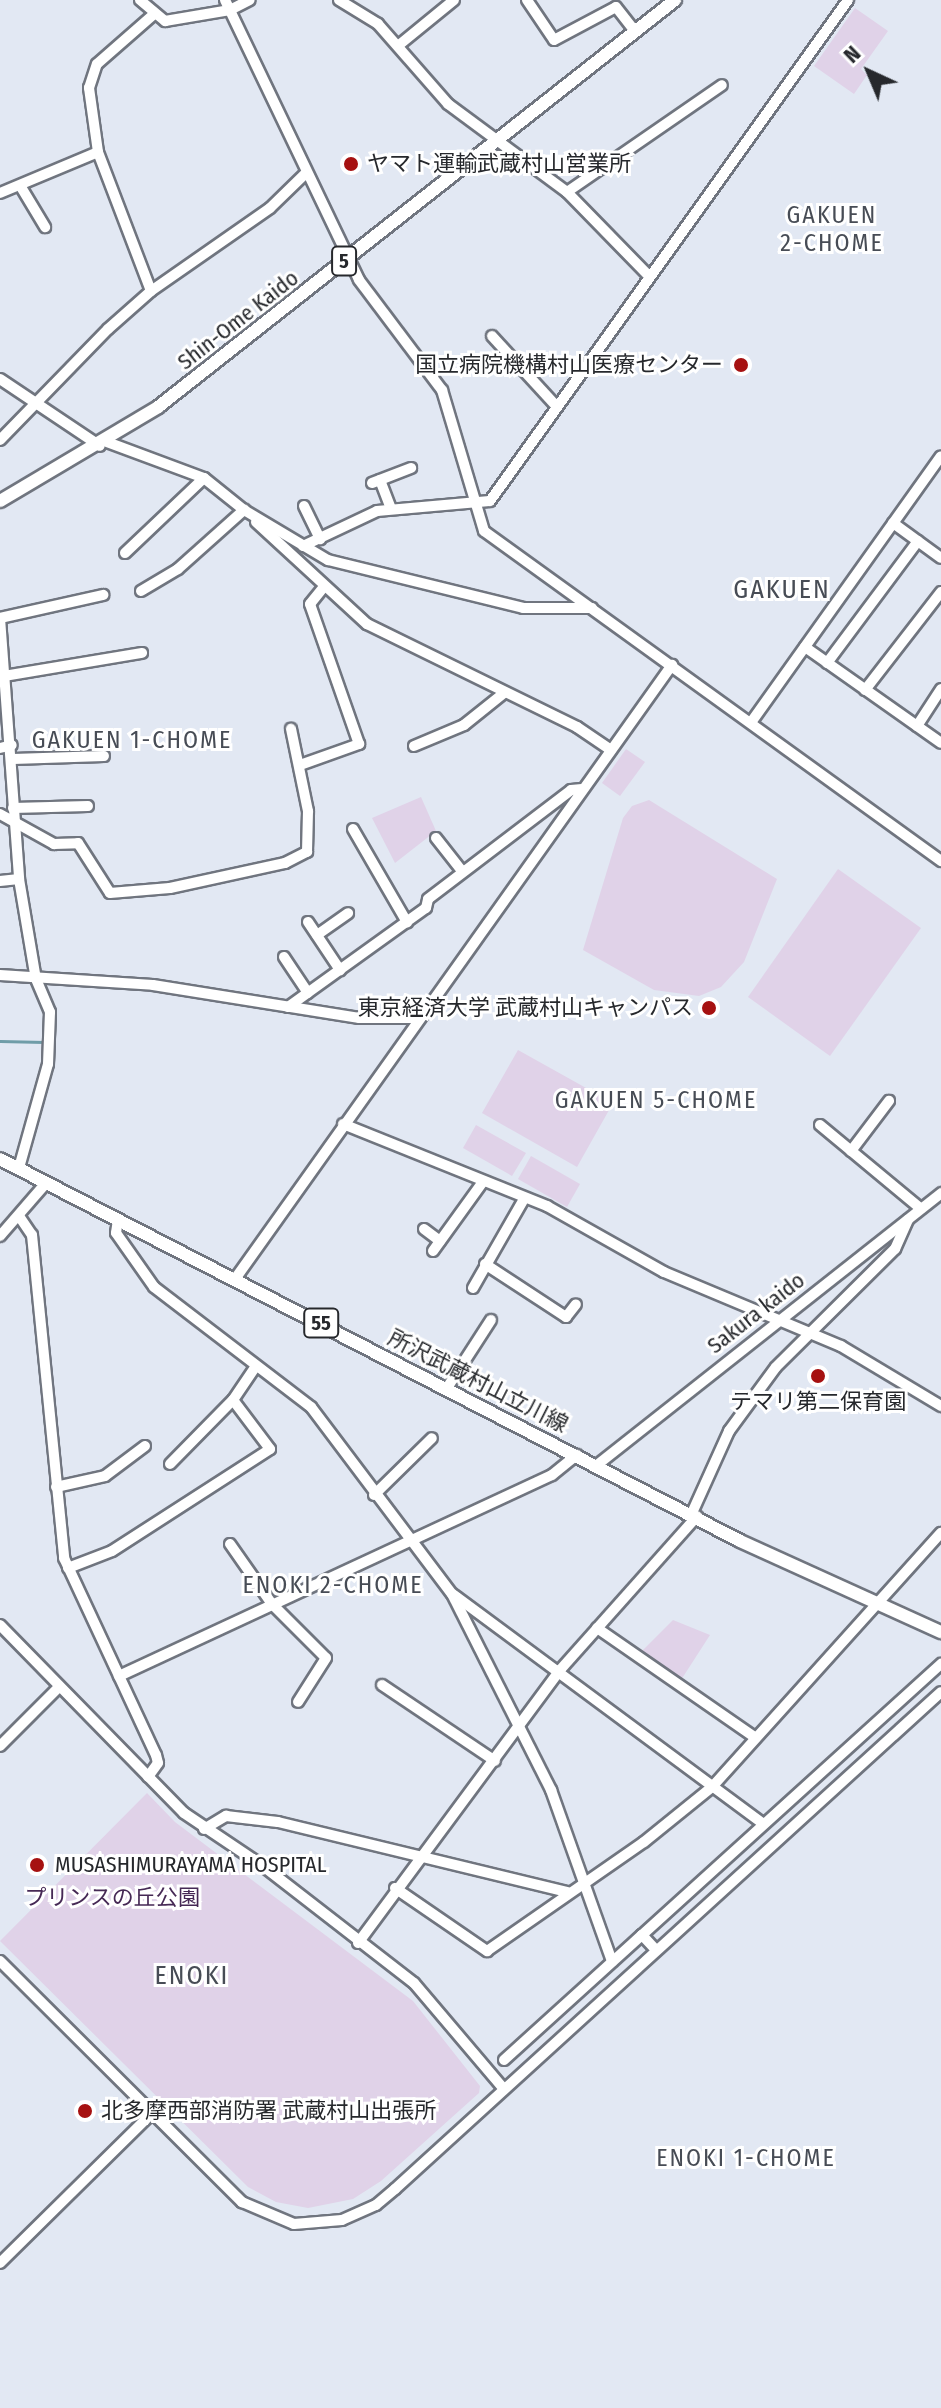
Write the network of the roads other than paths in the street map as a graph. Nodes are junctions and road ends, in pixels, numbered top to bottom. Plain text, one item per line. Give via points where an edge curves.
1 (140, 0) edge
2 (250, 0) edge
3 (339, 0) edge
4 (454, 0) edge
5 (527, 0) edge
6 (675, 0) edge
7 (848, 0) edge
8 (228, 5) edge
9 (153, 15) junction
10 (635, 31) junction
11 (399, 45) junction
12 (722, 85) dead end
13 (499, 139) junction
14 (98, 152) junction
15 (306, 173) junction
16 (21, 187) junction
17 (567, 192) junction
18 (0, 193) edge
19 (45, 227) dead end
20 (347, 259) junction
21 (649, 276) junction
22 (151, 291) junction
23 (492, 336) dead end
24 (0, 379) edge
25 (34, 404) junction
26 (557, 407) junction
27 (0, 440) edge
28 (103, 444) junction
29 (941, 456) edge
30 (411, 468) dead end
31 (204, 478) junction
32 (0, 501) edge
33 (476, 503) junction
34 (304, 506) dead end
35 (391, 509) junction
36 (244, 510) junction
37 (893, 523) junction
38 (320, 539) junction
39 (918, 541) junction
40 (303, 546) junction
41 (125, 553) dead end
42 (941, 558) edge
43 (323, 588) junction
44 (141, 591) dead end
45 (941, 592) edge
46 (103, 595) dead end
47 (592, 608) junction
48 (0, 618) edge
49 (0, 627) edge
50 (805, 647) junction
51 (142, 653) dead end
52 (827, 663) junction
53 (672, 665) junction
54 (4, 676) junction
55 (941, 689) edge
56 (865, 690) junction
57 (504, 693) junction
58 (752, 721) junction
59 (917, 726) junction
60 (291, 729) dead end
61 (941, 743) edge
62 (12, 745) junction
63 (414, 746) dead end
64 (0, 748) edge
65 (611, 750) junction
66 (104, 756) dead end
67 (13, 759) junction
68 (300, 765) junction
69 (582, 789) junction
70 (88, 806) dead end
71 (13, 808) junction
72 (0, 814) edge
73 (13, 821) junction
74 (353, 829) dead end
75 (436, 838) dead end
76 (941, 861) edge
77 (462, 871) junction
78 (19, 879) junction
79 (0, 881) edge
80 (348, 913) dead end
81 (308, 922) dead end
82 (407, 922) junction
83 (317, 935) junction
84 (284, 957) dead end
85 (340, 970) junction
86 (0, 975) edge
87 (36, 979) junction
88 (308, 993) junction
89 (288, 1007) junction
90 (418, 1018) junction
91 (889, 1101) dead end
92 (343, 1124) junction
93 (820, 1125) dead end
94 (851, 1151) junction
95 (0, 1159) edge
96 (19, 1168) junction
97 (941, 1182) edge
98 (46, 1183) junction
99 (482, 1183) junction
100 (941, 1193) edge
101 (524, 1199) junction
102 (931, 1201) junction
103 (921, 1209) junction
104 (19, 1216) junction
105 (909, 1218) junction
106 (118, 1220) junction
107 (424, 1229) dead end
108 (0, 1236) edge
109 (485, 1264) junction
110 (235, 1279) junction
111 (473, 1288) dead end
112 (576, 1304) dead end
113 (491, 1320) dead end
114 (778, 1320) junction
115 (809, 1335) junction
116 (256, 1366) junction
117 (447, 1388) junction
118 (233, 1400) junction
119 (941, 1406) edge
120 (432, 1438) dead end
121 (145, 1446) dead end
122 (577, 1455) junction
123 (170, 1464) dead end
124 (597, 1465) junction
125 (56, 1487) junction
126 (374, 1495) junction
127 (694, 1515) junction
128 (941, 1533) edge
129 (411, 1540) junction
130 (230, 1544) dead end
131 (68, 1568) junction
132 (452, 1594) junction
133 (873, 1603) junction
134 (272, 1604) junction
135 (0, 1625) edge
136 (597, 1628) junction
137 (941, 1632) edge
138 (941, 1664) edge
139 (560, 1670) junction
140 (119, 1676) junction
141 (382, 1685) dead end
142 (59, 1687) junction
143 (941, 1692) edge
144 (298, 1702) dead end
145 (521, 1724) junction
146 (756, 1738) junction
147 (856, 1742) junction
148 (0, 1746) edge
149 (870, 1756) junction
150 (495, 1761) junction
151 (148, 1777) junction
152 (712, 1787) junction
153 (764, 1824) junction
154 (204, 1829) junction
155 (425, 1854) junction
156 (584, 1883) junction
157 (395, 1888) junction
158 (568, 1892) junction
159 (642, 1935) junction
160 (358, 1943) junction
161 (655, 1949) junction
162 (0, 1961) edge
163 (612, 1961) junction
164 (504, 2060) dead end
165 (503, 2088) junction
166 (152, 2113) junction
167 (0, 2263) edge

1 - 9 street
2 - 8 street
3 - 11 street via 378,24
4 - 11 street
5 - 10 street via 554,40 616,7
6 - 10 main road, Shin-Ome Kaido / 5
7 - 21 street
8 - 9 street via 165,21
8 - 15 street
9 - 14 street via 90,74
10 - 13 main road, Shin-Ome Kaido / 5
11 - 13 street via 448,104
12 - 17 street
13 - 17 street
13 - 20 main road, Shin-Ome Kaido / 5
14 - 16 street
14 - 22 street
15 - 20 street
15 - 22 street via 270,208
16 - 18 street
16 - 19 street
17 - 21 street
20 - 28 main road, Shin-Ome Kaido / 5
20 - 33 street via 386,321 442,390
21 - 26 street
22 - 25 street
23 - 26 street
24 - 25 street
25 - 27 street
25 - 28 street
26 - 33 street via 490,501
28 - 31 street
28 - 32 main road, Shin-Ome Kaido / 5
29 - 37 street
30 - 35 street via 376,482
31 - 36 street
31 - 41 street
33 - 35 street
33 - 47 street via 484,531
34 - 38 street
35 - 38 street
36 - 40 street
36 - 43 street
36 - 44 street via 178,569
37 - 39 street
37 - 50 street
38 - 40 street
39 - 42 street
39 - 52 street
40 - 47 street via 328,560 471,598 523,608
43 - 57 street via 410,650
43 - 68 street via 310,604 359,744
45 - 56 street
46 - 48 street
47 - 53 street
48 - 49 street
49 - 54 street
50 - 52 street
50 - 58 street
51 - 54 street
52 - 56 street
53 - 58 street
53 - 65 street
54 - 62 street
55 - 59 street
56 - 59 street
57 - 63 street via 464,725
57 - 65 street
58 - 76 street
59 - 61 street
60 - 68 street
62 - 64 street
62 - 67 street
65 - 69 street
66 - 67 street
67 - 71 street
68 - 73 street via 308,811 307,852 285,863 170,888 110,893 78,843 54,844
69 - 77 street via 571,790
69 - 90 street
70 - 71 street
71 - 73 street
72 - 73 street
73 - 78 street
74 - 82 street
75 - 77 street
77 - 82 street
78 - 79 street
78 - 87 street
80 - 83 street
81 - 83 street
82 - 85 street
83 - 85 street
84 - 88 street
85 - 88 street
86 - 87 street
87 - 89 street via 153,985
87 - 96 street via 50,1012 48,1064
88 - 89 street
89 - 90 street via 359,1018
90 - 92 street
91 - 94 street
92 - 99 street
92 - 110 street
93 - 94 street
94 - 103 street
95 - 96 main road, 所沢武蔵村山立川線 / 55
96 - 98 main road, 所沢武蔵村山立川線 / 55
97 - 102 street
98 - 104 street
98 - 106 main road, 所沢武蔵村山立川線 / 55
99 - 101 street
99 - 107 street via 436,1246
100 - 102 street, Sakura kaido
101 - 109 street
101 - 114 street via 664,1272
102 - 103 street, Sakura kaido
103 - 105 street, Sakura kaido
104 - 108 street
104 - 125 street via 32,1235
105 - 114 street, Sakura kaido
105 - 115 street via 895,1249
106 - 110 main road, 所沢武蔵村山立川線 / 55
106 - 116 street via 116,1233 154,1287
109 - 111 street
109 - 112 street via 566,1317
110 - 117 main road, 所沢武蔵村山立川線 / 55
113 - 117 street
114 - 115 street
114 - 124 street, Sakura kaido
115 - 119 street via 841,1346
115 - 127 street via 776,1367 729,1431
116 - 118 street
116 - 126 street via 311,1407
117 - 122 main road, 所沢武蔵村山立川線 / 55
118 - 123 street
118 - 131 street via 270,1449 112,1551
120 - 126 street
121 - 125 street via 105,1476
122 - 124 main road, 所沢武蔵村山立川線 / 55
122 - 129 street via 552,1475
124 - 127 main road, 所沢武蔵村山立川線 / 55
125 - 131 street
126 - 129 street
127 - 133 main road, 所沢武蔵村山立川線 / 55
127 - 136 street
128 - 133 street
129 - 132 street
129 - 134 street
130 - 134 street
131 - 140 street
132 - 139 street
132 - 145 street
133 - 137 main road, 所沢武蔵村山立川線 / 55
133 - 146 street
134 - 140 street
134 - 144 street via 326,1658
135 - 142 street
136 - 139 street
136 - 146 street
138 - 147 street
139 - 145 street
139 - 152 street
140 - 151 street via 156,1755 158,1763
141 - 150 street
142 - 148 street
142 - 151 street
143 - 149 street
145 - 150 street
145 - 156 street
146 - 152 street
147 - 149 street
147 - 153 street
149 - 161 street
150 - 155 street
151 - 154 street
152 - 153 street
152 - 156 street
153 - 159 street
154 - 155 street via 226,1816
154 - 160 street via 263,1866
155 - 157 street
155 - 158 street
156 - 158 street
156 - 163 street
157 - 158 street via 487,1951
157 - 160 street
159 - 161 street
159 - 163 street
160 - 165 street via 422,1991
161 - 165 street
162 - 166 street
163 - 164 street
165 - 166 street via 376,2205 321,2224 272,2218 242,2202
166 - 167 street

